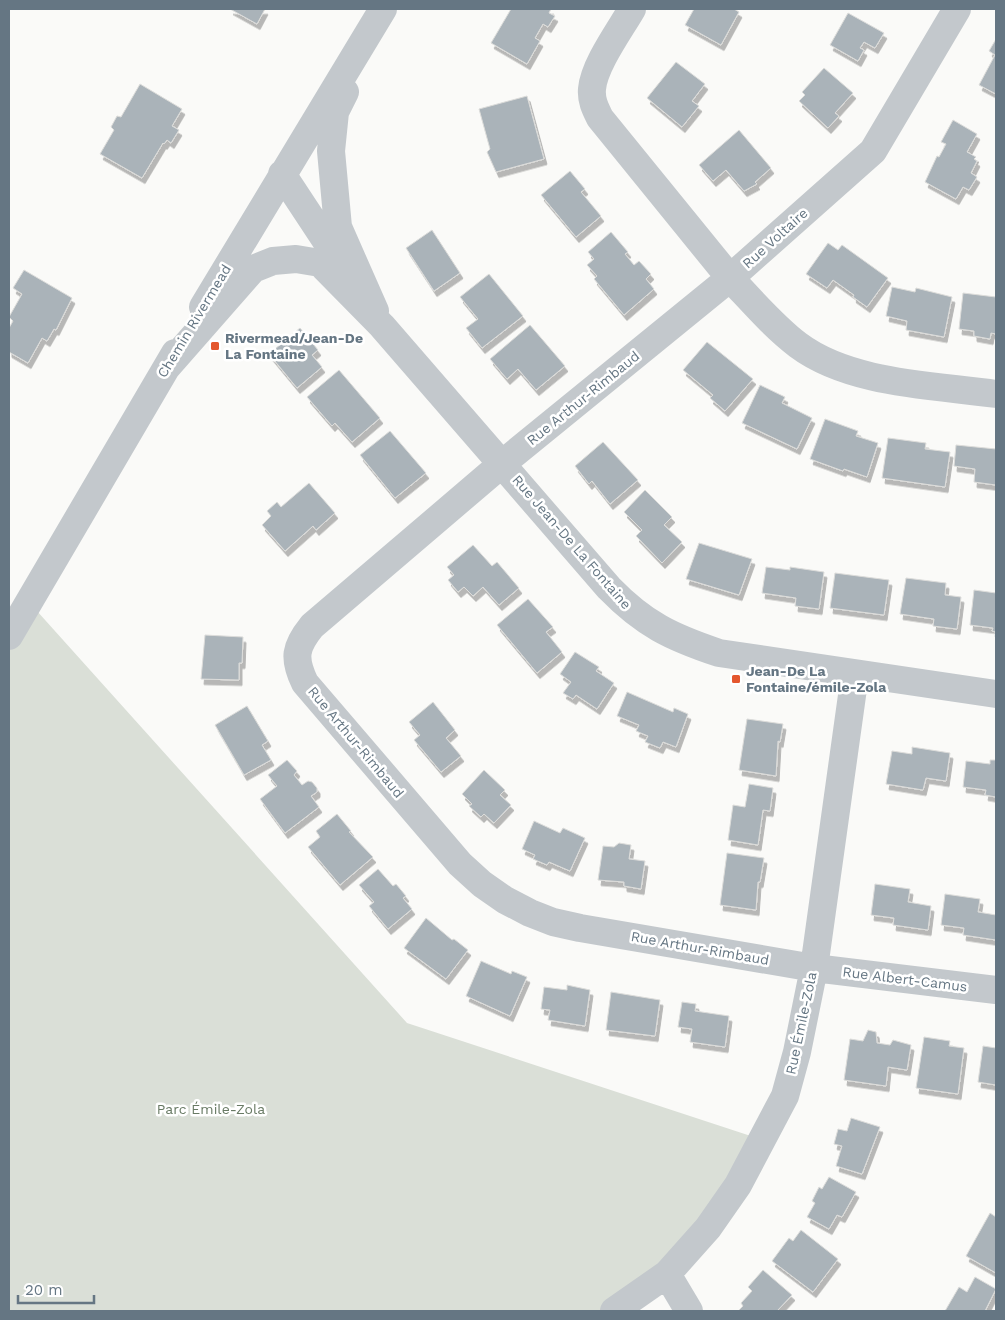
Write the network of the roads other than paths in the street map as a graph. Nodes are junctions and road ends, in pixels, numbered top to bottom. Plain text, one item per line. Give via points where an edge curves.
1 (384, 9) edge
2 (632, 9) edge
3 (956, 9) edge
4 (282, 174) junction
5 (730, 278) junction
6 (382, 326) junction
7 (167, 367) junction
8 (996, 394) edge
9 (503, 463) junction
10 (9, 636) edge
11 (854, 674) junction
12 (996, 694) edge
13 (814, 968) junction
14 (996, 990) edge
15 (667, 1274) junction
16 (614, 1311) edge
17 (689, 1311) edge

1 - 4 street, Chemin Rivermead
1 - 6 street, Rue Jean-De La Fontaine via 335,112 331,151 338,227
2 - 5 street, Rue Voltaire via 598,68 592,87 593,103 600,118
3 - 5 street, Rue Voltaire via 873,151
4 - 6 street, Rue Jean-De La Fontaine
4 - 7 street, Chemin Rivermead
5 - 8 street via 799,346 845,370
5 - 9 street, Rue Arthur-Rimbaud
6 - 7 street, Rue Jean-De La Fontaine via 320,263 296,258 273,261 253,269
6 - 9 street, Rue Jean-De La Fontaine
7 - 10 street, Chemin Rivermead
9 - 11 street, Rue Jean-De La Fontaine via 609,588 632,611 657,628 719,653
9 - 13 street, Rue Arthur-Rimbaud via 312,626 296,654 305,683 460,864 505,900 554,922 580,928
11 - 12 street, Rue Jean-De La Fontaine
11 - 13 street, Rue Émile-Zola
13 - 14 street, Rue Albert-Camus
13 - 15 street, Rue Émile-Zola via 785,1096 738,1185 708,1228
15 - 16 street, Rue Émile-Zola
15 - 17 street

